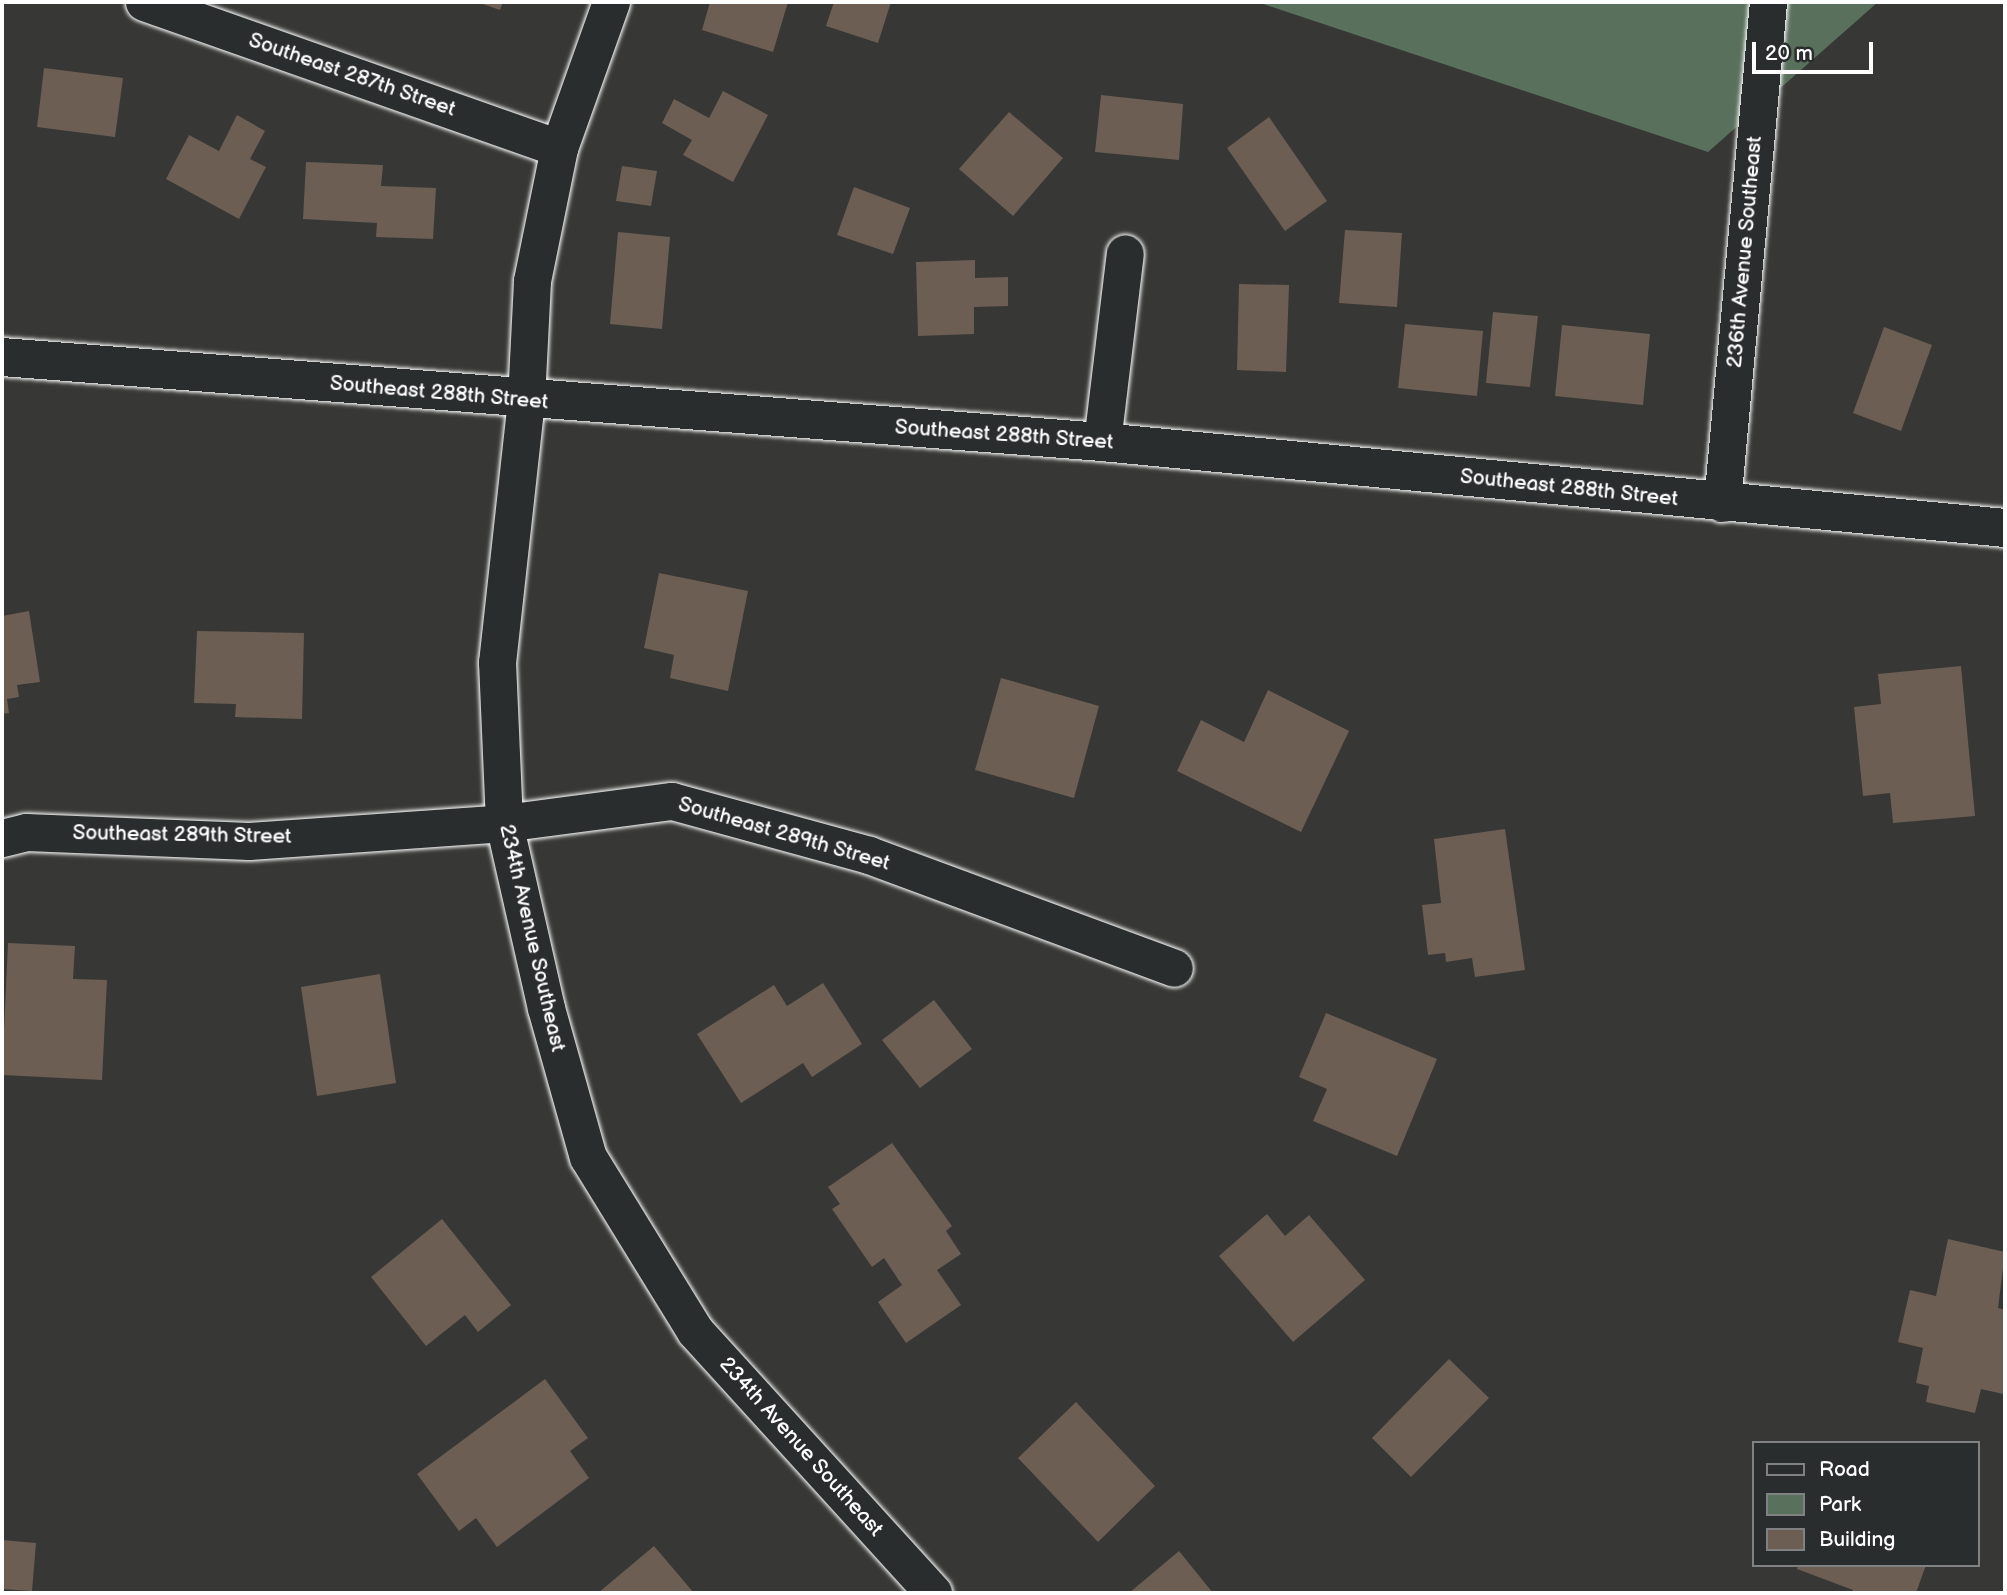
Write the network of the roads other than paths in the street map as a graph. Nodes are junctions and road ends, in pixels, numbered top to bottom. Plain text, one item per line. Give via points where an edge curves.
1 (144, 2) edge
2 (611, 2) edge
3 (1768, 2) edge
4 (559, 148) junction
5 (1125, 253) dead end
6 (2, 357) edge
7 (526, 400) junction
8 (1102, 442) junction
9 (1722, 503) junction
10 (2005, 528) edge
11 (504, 823) junction
12 (2, 838) edge
13 (1174, 968) dead end
14 (933, 1593) edge

1 - 4 street, Southeast 287th Street
2 - 4 street, 234th Avenue Southeast
3 - 9 street, 236th Avenue Southeast
4 - 7 street, 234th Avenue Southeast via 532,281
5 - 8 street
6 - 7 street, Southeast 288th Street
7 - 8 street, Southeast 288th Street
7 - 11 street, 234th Avenue Southeast via 497,662
8 - 9 street, Southeast 288th Street
9 - 10 street, Southeast 288th Street
11 - 12 street, Southeast 289th Street via 250,841 26,832
11 - 13 street, Southeast 289th Street via 673,802 869,855
11 - 14 street, 234th Avenue Southeast via 546,1008 588,1157 695,1331

